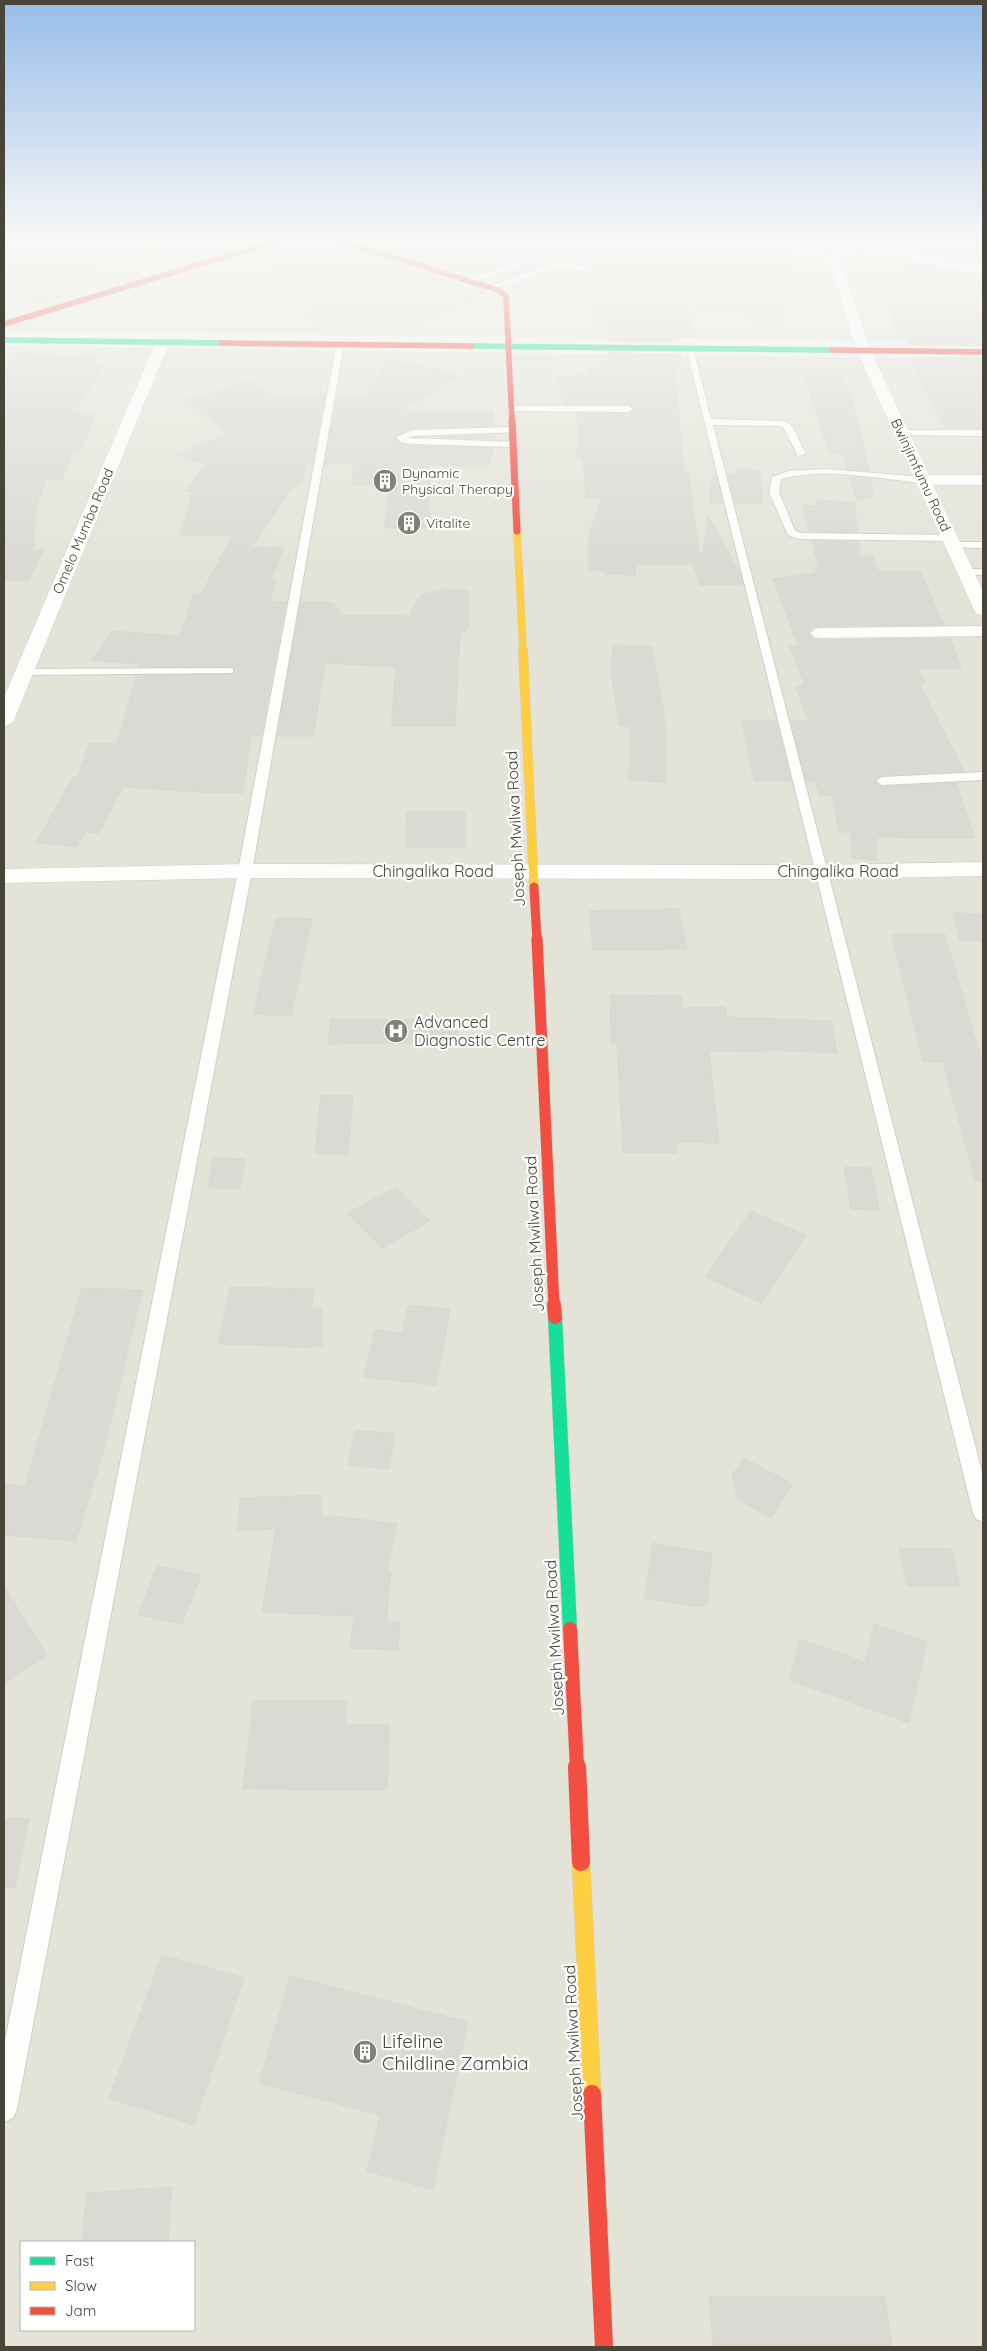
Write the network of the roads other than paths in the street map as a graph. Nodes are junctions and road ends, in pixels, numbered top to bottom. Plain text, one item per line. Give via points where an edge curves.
1 (159, 350) edge
2 (339, 350) edge
3 (508, 350) edge
4 (689, 350) edge
5 (789, 350) edge
6 (864, 351) junction
7 (983, 352) edge
8 (511, 409) junction
9 (629, 409) dead end
10 (708, 422) junction
11 (512, 430) junction
12 (902, 433) junction
13 (983, 433) edge
14 (513, 444) junction
15 (801, 454) dead end
16 (922, 480) junction
17 (983, 480) edge
18 (951, 541) junction
19 (983, 545) edge
20 (966, 572) junction
21 (983, 572) edge
22 (983, 610) edge
23 (983, 631) edge
24 (820, 633) dead end
25 (24, 672) junction
26 (229, 672) dead end
27 (4, 720) edge
28 (983, 776) edge
29 (882, 780) dead end
30 (983, 870) edge
31 (245, 871) junction
32 (533, 871) junction
33 (821, 872) junction
34 (4, 876) edge
35 (983, 1513) edge
36 (4, 2109) edge
37 (604, 2347) edge

1 - 25 street, Omelo Mumba Road
2 - 31 lane
3 - 8 street, Joseph Mwilwa Road
4 - 10 lane
5 - 6 street
6 - 7 street
6 - 12 street, Bwinjimfumu Road
8 - 9 lane
8 - 11 street, Joseph Mwilwa Road
10 - 15 lane via 782,423 788,426
10 - 33 lane
11 - 14 street, Joseph Mwilwa Road
11 - 14 lane via 413,433 400,437 413,442
12 - 13 lane
12 - 16 street, Bwinjimfumu Road
14 - 32 street, Joseph Mwilwa Road
16 - 17 street
16 - 18 street, Bwinjimfumu Road
16 - 18 lane via 788,473 777,477 774,492 791,533 799,536
18 - 19 lane
18 - 20 street, Bwinjimfumu Road
20 - 21 lane
20 - 22 street, Bwinjimfumu Road
23 - 24 street
25 - 26 lane
25 - 27 street, Omelo Mumba Road
28 - 29 lane
30 - 33 street, Chingalika Road
31 - 32 street, Chingalika Road
31 - 34 street, Chingalika Road
31 - 36 lane
32 - 33 street, Chingalika Road
32 - 37 street, Joseph Mwilwa Road
33 - 35 lane

